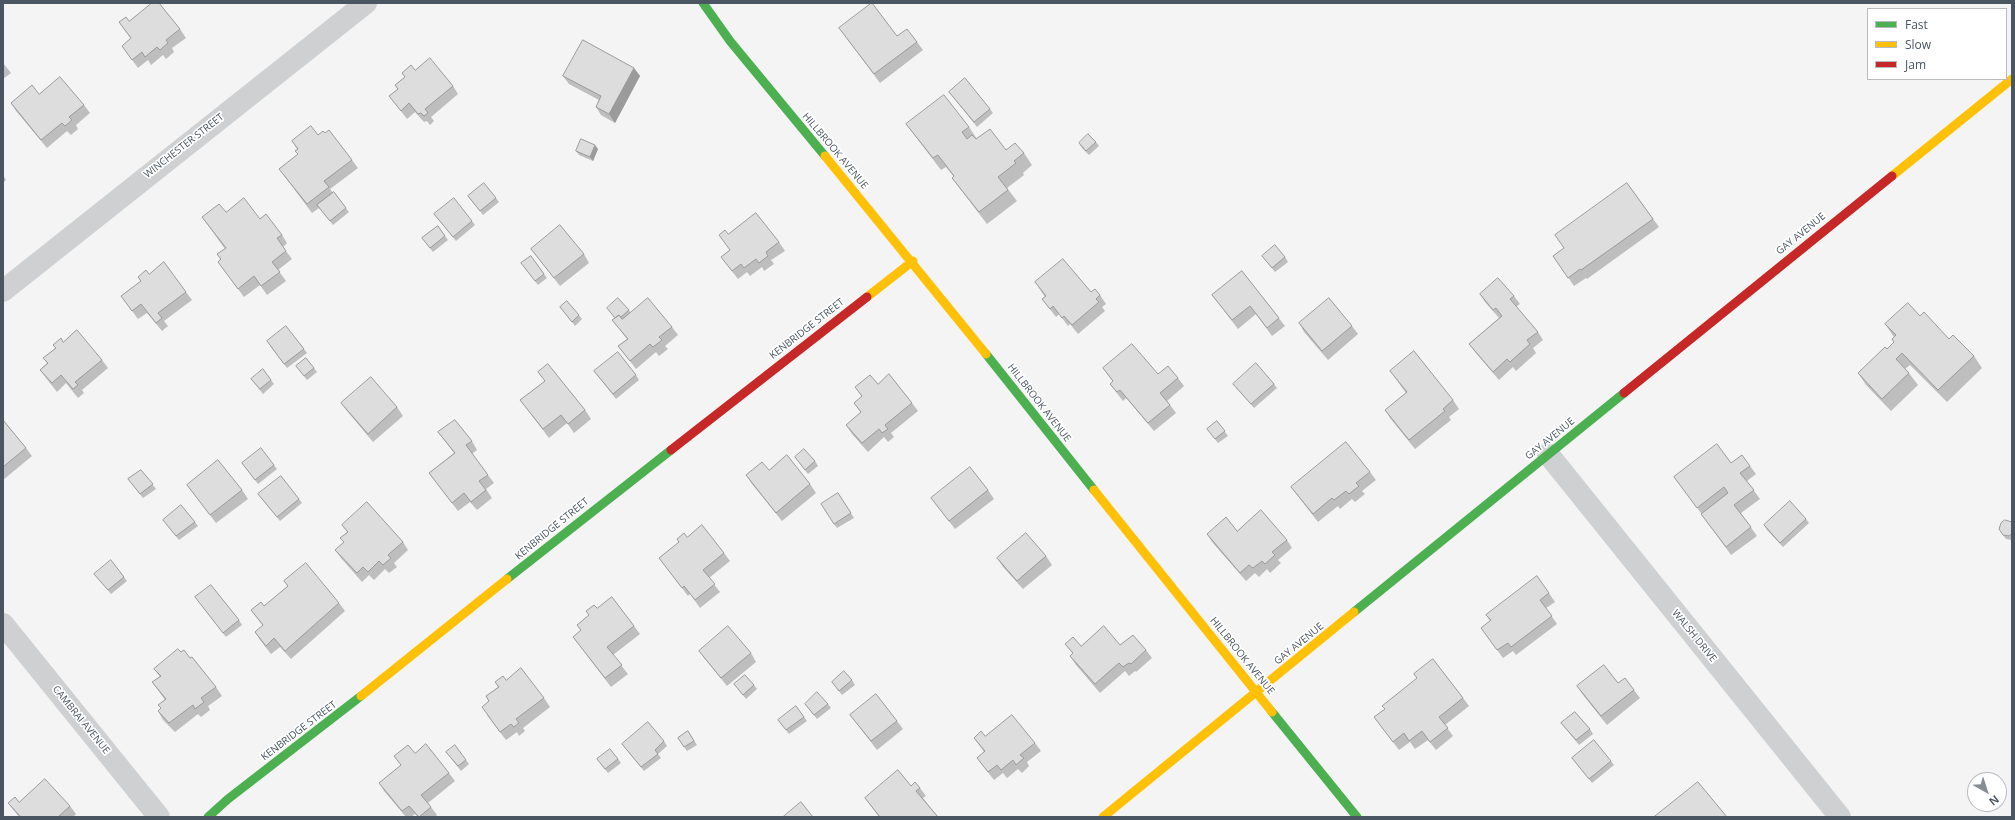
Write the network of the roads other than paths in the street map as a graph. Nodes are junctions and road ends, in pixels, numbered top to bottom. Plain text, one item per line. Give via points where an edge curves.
1 (366, 3) edge
2 (703, 3) edge
3 (2012, 80) edge
4 (912, 261) junction
5 (3, 291) edge
6 (1548, 454) junction
7 (3, 624) edge
8 (1257, 692) junction
9 (159, 817) edge
10 (208, 817) edge
11 (1103, 817) edge
12 (1357, 817) edge
13 (1840, 817) edge

1 - 5 street, WINCHESTER STREET
2 - 4 street, HILLBROOK AVENUE via 730,41
3 - 6 street, GAY AVENUE
4 - 8 street, HILLBROOK AVENUE
4 - 10 street, KENBRIDGE STREET via 574,525
6 - 8 street, GAY AVENUE
6 - 13 street, WALSH DRIVE
7 - 9 street, CAMBRAI AVENUE
8 - 11 street, GAY AVENUE
8 - 12 street, HILLBROOK AVENUE

